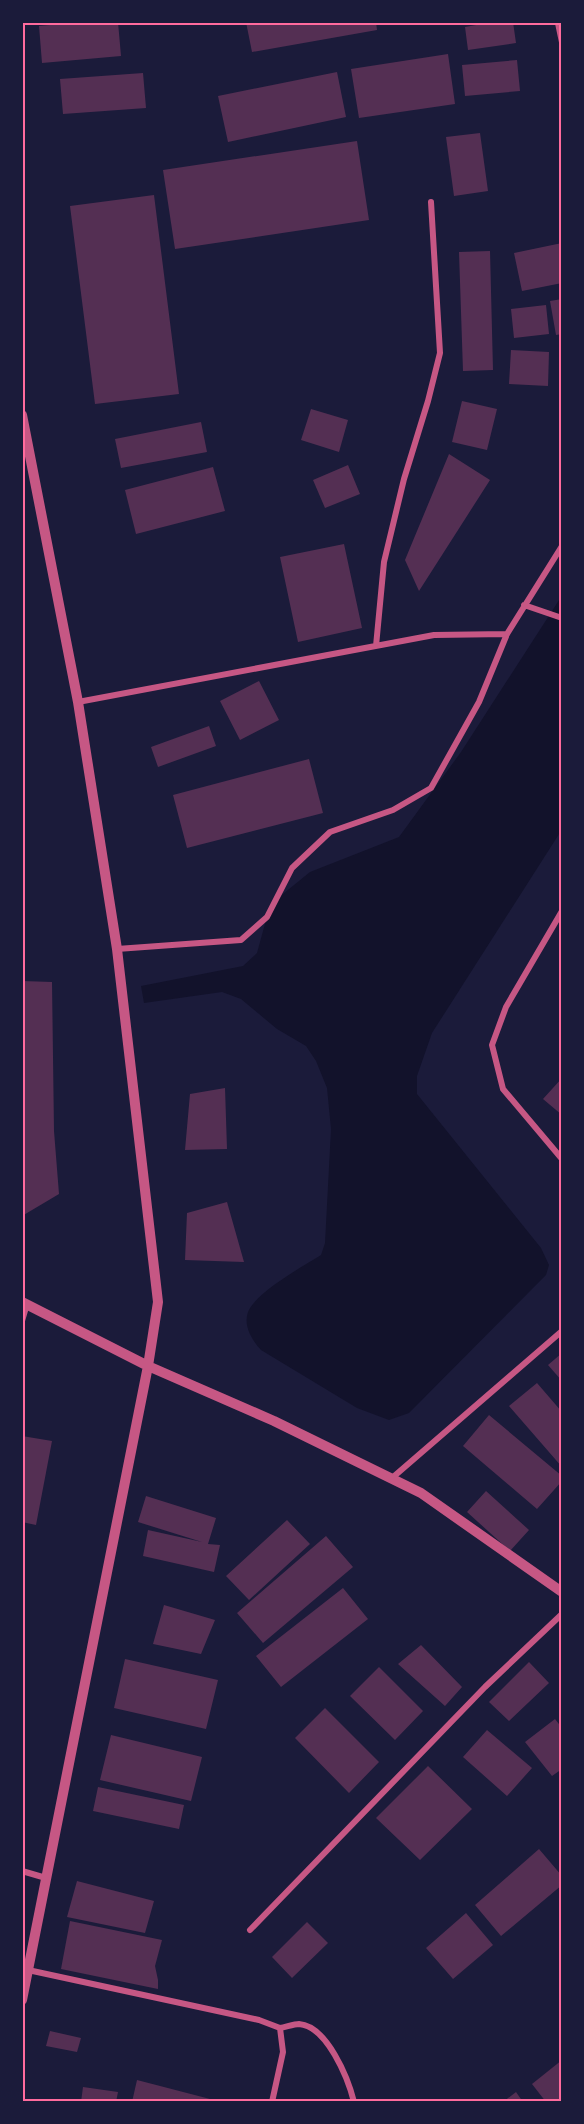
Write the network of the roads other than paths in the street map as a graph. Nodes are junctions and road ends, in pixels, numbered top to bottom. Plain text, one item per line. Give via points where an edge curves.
1 (557, 22) edge
2 (561, 46) edge
3 (431, 202) dead end
4 (22, 415) edge
5 (561, 546) edge
6 (524, 605) junction
7 (561, 618) edge
8 (507, 634) junction
9 (376, 646) junction
10 (78, 702) junction
11 (561, 911) edge
12 (117, 949) junction
13 (561, 1159) edge
14 (25, 1303) edge
15 (22, 1321) edge
16 (561, 1331) edge
17 (148, 1366) junction
18 (392, 1478) junction
19 (561, 1592) edge
20 (561, 1614) edge
21 (22, 1871) edge
22 (46, 1878) junction
23 (250, 1930) dead end
24 (28, 1970) junction
25 (22, 2000) edge
26 (280, 2028) junction
27 (272, 2102) edge
28 (354, 2102) edge

1 - 2 lane
3 - 9 street via 440,353 384,562
4 - 10 street
5 - 6 street
6 - 7 street
6 - 8 street
8 - 9 street via 434,635
8 - 12 street via 479,702 431,788 393,810 330,832 291,868 267,916 241,940
9 - 10 street
10 - 12 street
11 - 13 street via 506,1007 492,1045 503,1089
12 - 17 street via 158,1302
14 - 15 street
14 - 17 street
16 - 18 street
17 - 18 street
17 - 22 street
18 - 19 street via 421,1493
20 - 23 street
21 - 22 street
22 - 24 street
24 - 25 street
24 - 26 street
26 - 27 street via 283,2052
26 - 28 street via 300,2024 323,2036 349,2081

